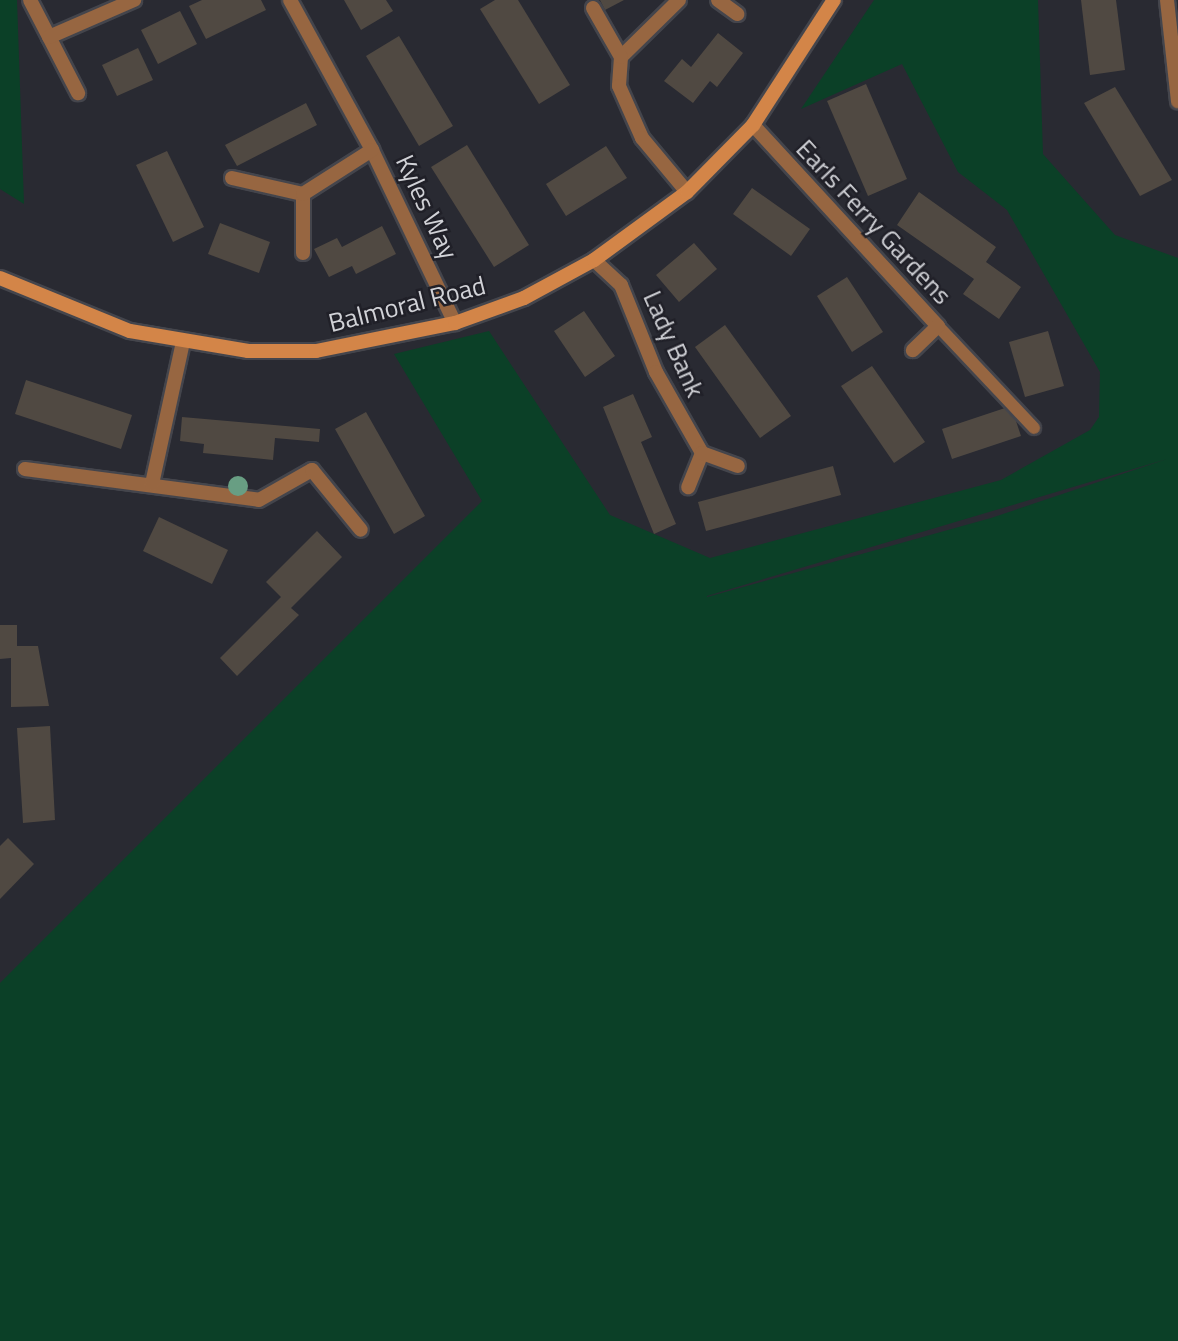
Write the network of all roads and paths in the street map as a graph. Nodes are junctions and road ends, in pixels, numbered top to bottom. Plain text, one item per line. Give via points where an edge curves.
1 (30, 0) edge
2 (134, 0) edge
3 (290, 0) edge
4 (679, 0) edge
5 (718, 0) edge
6 (835, 0) edge
7 (593, 8) dead end
8 (1173, 10) edge
9 (737, 14) dead end
10 (49, 37) junction
11 (621, 57) junction
12 (78, 93) dead end
13 (1178, 101) edge
14 (753, 125) junction
15 (373, 150) junction
16 (232, 178) dead end
17 (687, 192) junction
18 (303, 194) junction
19 (303, 253) dead end
20 (594, 260) junction
21 (0, 278) edge
22 (454, 323) junction
23 (938, 326) junction
24 (183, 342) junction
25 (913, 350) dead end
26 (1034, 428) dead end
27 (702, 453) junction
28 (738, 466) dead end
29 (26, 470) dead end
30 (152, 484) junction
31 (688, 487) dead end
32 (361, 530) dead end

1 - 10 street
2 - 10 street
3 - 15 street, Kyles Way
4 - 11 street
5 - 9 street
6 - 14 street, Balmoral Road
7 - 11 street
8 - 13 street
10 - 12 street
11 - 17 street via 619,86 642,138
14 - 17 street, Balmoral Road
14 - 23 street, Earls Ferry Gardens
15 - 18 street, Kyles Way
15 - 22 street, Kyles Way
16 - 18 street
17 - 20 street, Balmoral Road
18 - 19 street
20 - 22 street, Balmoral Road via 524,298
20 - 27 street, Lady Bank via 621,285 656,372
21 - 24 street, Balmoral Road via 130,331
22 - 24 street, Balmoral Road via 316,351
23 - 25 street, Earls Ferry Gardens
23 - 26 lane
24 - 30 street
27 - 28 street
27 - 31 street
29 - 30 street via 97,484
30 - 32 street via 258,500 312,470

